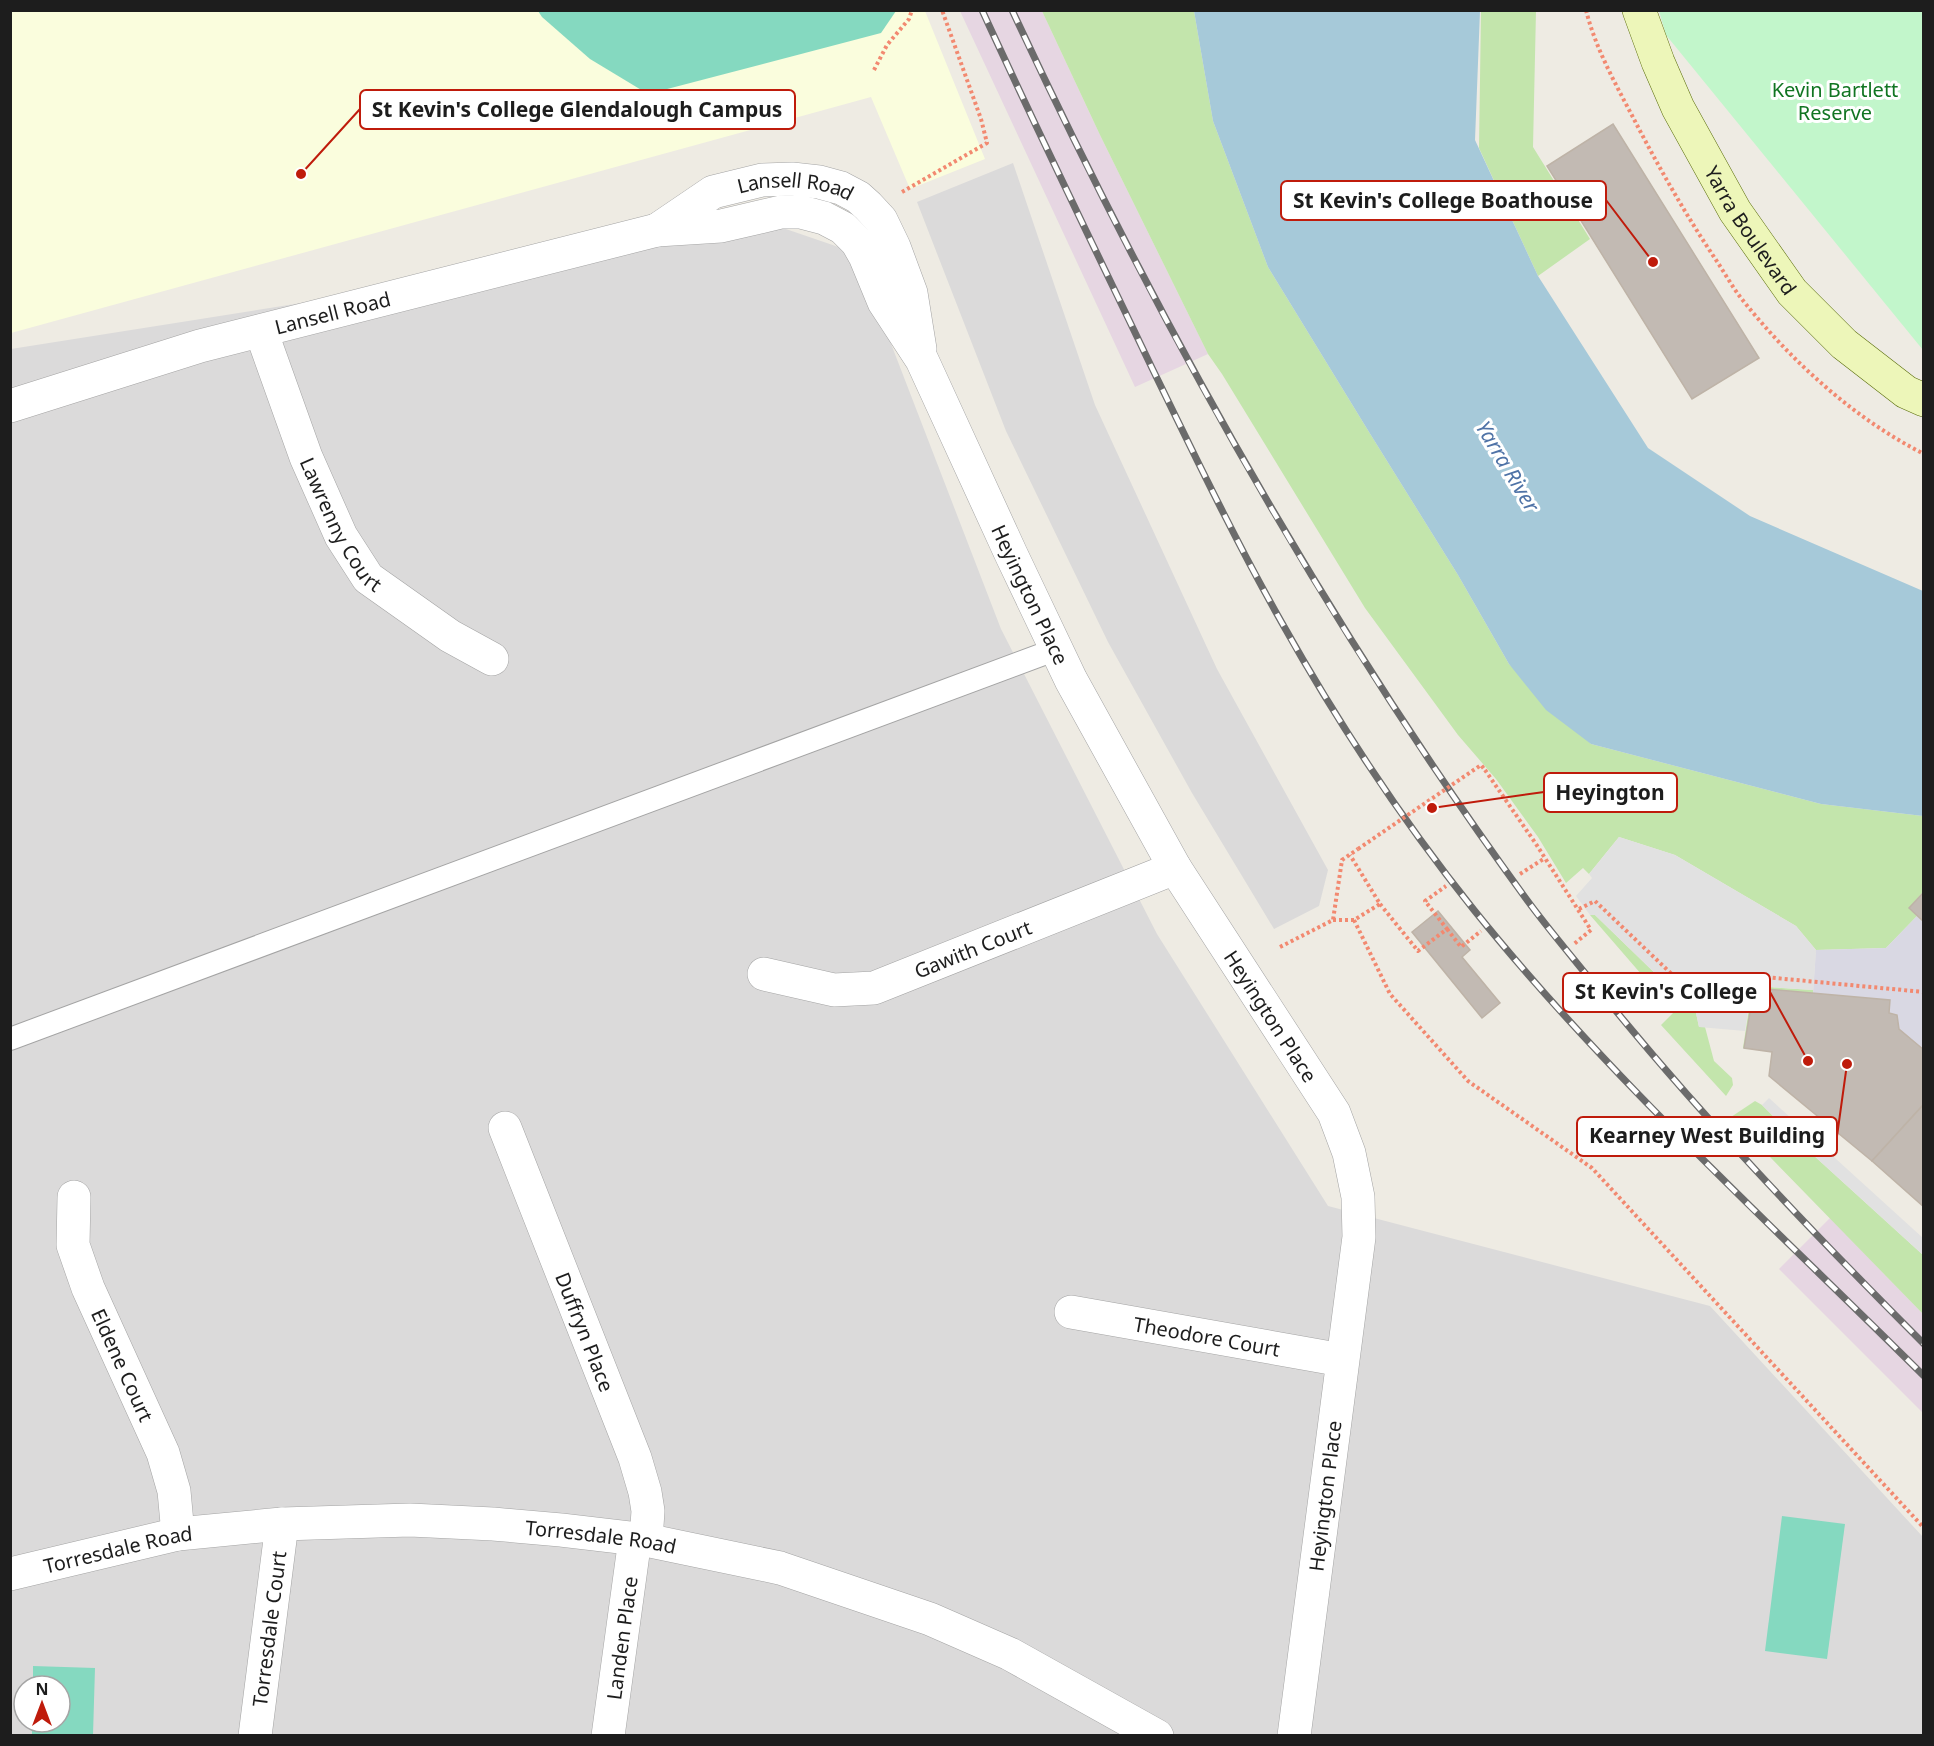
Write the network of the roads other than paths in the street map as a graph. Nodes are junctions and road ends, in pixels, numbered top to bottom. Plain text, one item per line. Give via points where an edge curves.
1 (1639, 10) edge
2 (868, 206) joint
3 (843, 228) joint
4 (657, 230) junction
5 (261, 331) junction
6 (922, 360) junction
7 (1923, 400) edge
8 (10, 406) edge
9 (1057, 649) junction
10 (492, 659) dead end
11 (1175, 868) junction
12 (764, 974) dead end
13 (10, 1040) edge
14 (505, 1128) dead end
15 (74, 1197) dead end
16 (1071, 1312) dead end
17 (1342, 1360) junction
18 (282, 1524) junction
19 (178, 1534) junction
20 (641, 1539) junction
21 (10, 1574) edge
22 (255, 1736) edge
23 (608, 1736) edge
24 (1158, 1736) edge
25 (1294, 1736) edge

1 - 7 street, Yarra Boulevard via 1678,108 1735,211 1792,292 1844,344 1906,392
2 - 4 street, Lansell Road via 841,188 819,182 762,180 713,192
2 - 6 street, Heyington Place via 881,220 912,293
3 - 4 street, Lansell Road via 825,218 781,212 721,226
3 - 6 street, Heyington Place via 866,256 884,302
4 - 5 street, Lansell Road
5 - 8 street, Lansell Road via 200,346
5 - 10 street, Lawrenny Court via 306,457 341,536 368,578 450,636
6 - 9 street, Heyington Place
9 - 11 street, Heyington Place
9 - 13 lane
11 - 12 street, Gawith Court via 874,988 834,990
11 - 17 street, Heyington Place via 1334,1113 1349,1153 1358,1197 1359,1237
14 - 20 street, Duffryn Place via 635,1458 648,1511
15 - 19 street, Eldene Court via 73,1245 88,1288 163,1453 174,1491
16 - 17 street, Theodore Court
17 - 25 street, Heyington Place
18 - 19 street, Torresdale Road
18 - 20 street, Torresdale Road via 410,1520
18 - 22 street, Torresdale Court
19 - 21 street, Torresdale Road
20 - 23 street, Landen Place
20 - 24 street, Torresdale Road via 780,1568 930,1619 1010,1654

